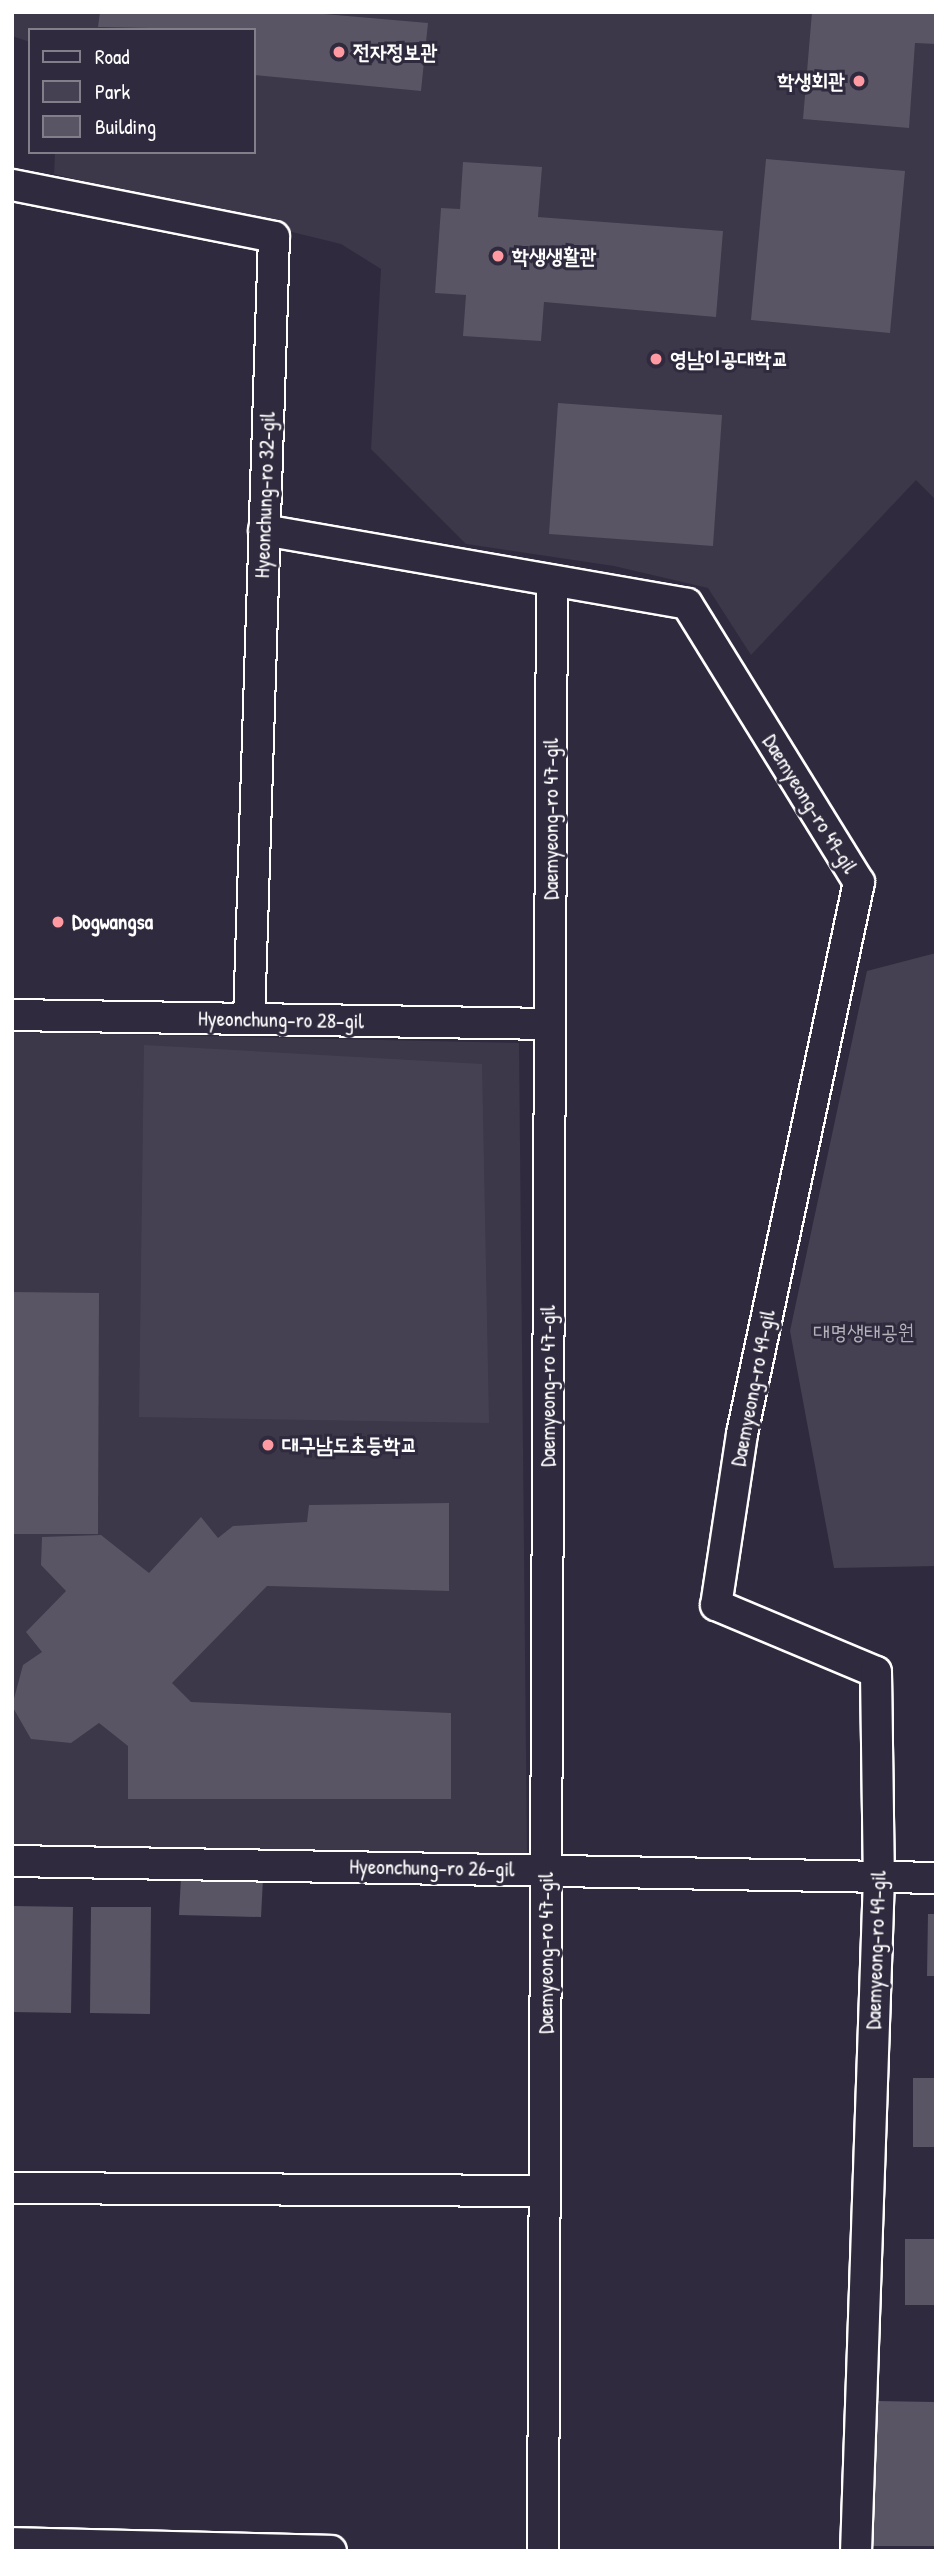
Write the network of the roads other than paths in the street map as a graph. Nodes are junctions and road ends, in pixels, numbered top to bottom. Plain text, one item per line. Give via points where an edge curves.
1 (12, 185) edge
2 (264, 530) junction
3 (552, 581) junction
4 (12, 1015) edge
5 (249, 1019) junction
6 (550, 1024) junction
7 (12, 1861) edge
8 (546, 1871) junction
9 (879, 1877) junction
10 (936, 1878) edge
11 (12, 2188) edge
12 (544, 2191) junction
13 (12, 2543) edge
14 (234, 2550) edge
15 (331, 2551) edge
16 (542, 2551) edge
17 (856, 2551) edge

1 - 2 street, Hyeonchung-ro 32-gil via 274,237
2 - 3 street, Daemyeong-ro 49-gil
2 - 5 street, Hyeonchung-ro 32-gil
3 - 6 street, Daemyeong-ro 47-gil
3 - 9 street, Daemyeong-ro 49-gil via 687,604 859,882 742,1434 716,1605 876,1672
4 - 5 street, Hyeonchung-ro 28-gil
5 - 6 street, Hyeonchung-ro 28-gil
6 - 8 street, Daemyeong-ro 47-gil
7 - 8 street, Hyeonchung-ro 26-gil
8 - 9 street, Hyeonchung-ro 26-gil
8 - 12 street, Daemyeong-ro 47-gil
9 - 10 street, Hyeonchung-ro 26-gil
9 - 17 street, Daemyeong-ro 49-gil
11 - 12 street
12 - 16 street, Daemyeong-ro 47-gil
13 - 14 street
14 - 15 street

